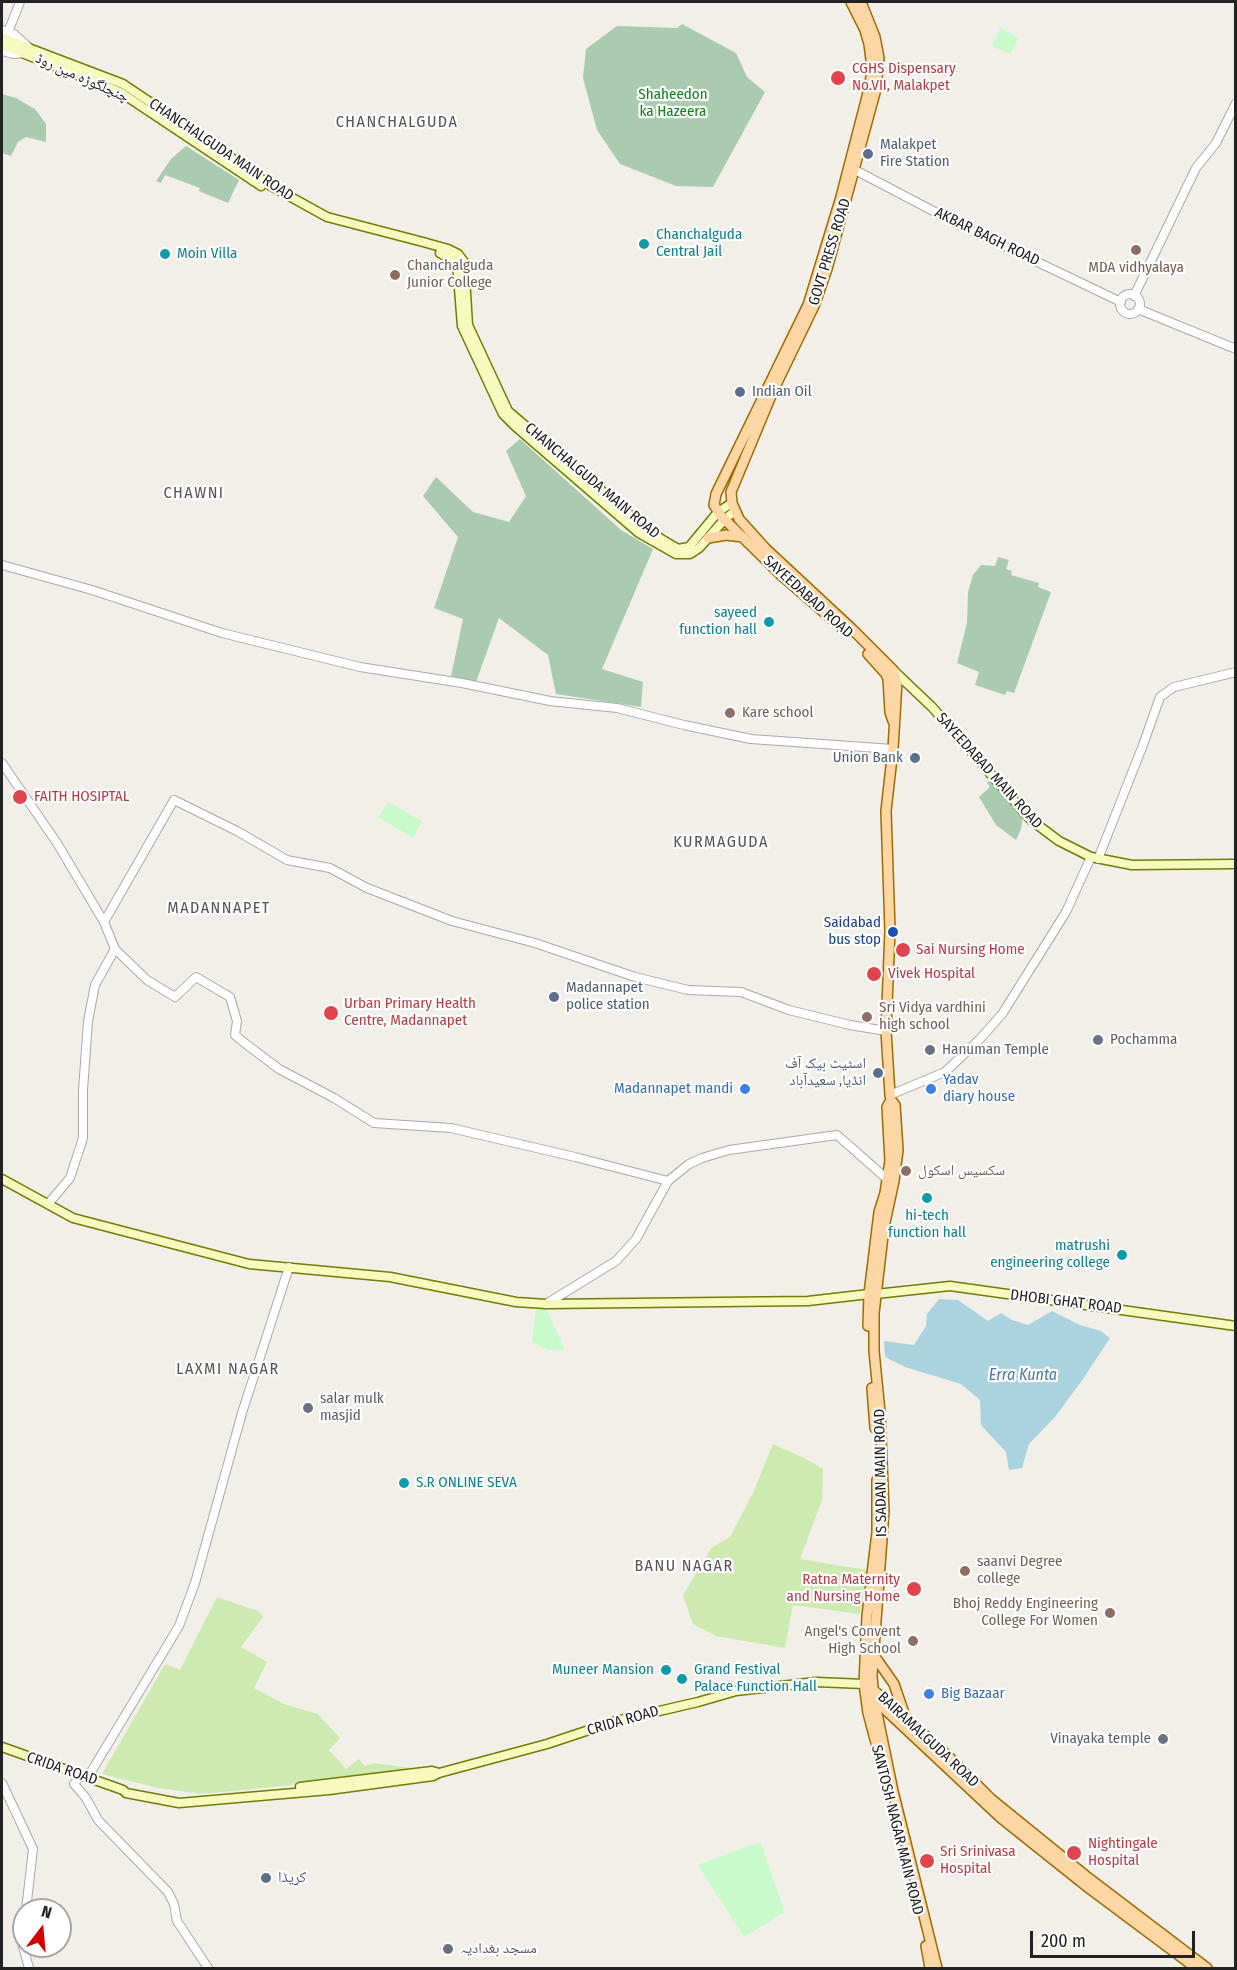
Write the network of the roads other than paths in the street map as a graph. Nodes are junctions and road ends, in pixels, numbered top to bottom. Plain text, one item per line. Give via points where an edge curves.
1 (20, 2) edge
2 (851, 2) edge
3 (861, 2) edge
4 (4, 33) edge
5 (2, 45) edge
6 (14, 46) junction
7 (27, 50) junction
8 (2, 51) edge
9 (1236, 103) edge
10 (197, 144) joint
11 (855, 170) junction
12 (1134, 296) junction
13 (1121, 302) junction
14 (1138, 309) junction
15 (1236, 349) edge
16 (735, 511) junction
17 (721, 516) junction
18 (647, 534) junction
19 (708, 537) junction
20 (743, 537) junction
21 (2, 565) edge
22 (1236, 672) edge
23 (894, 679) junction
24 (893, 749) junction
25 (2, 763) edge
26 (1095, 858) junction
27 (1236, 864) edge
28 (104, 922) junction
29 (115, 949) junction
30 (886, 1031) junction
31 (890, 1097) junction
32 (2, 1179) edge
33 (887, 1179) junction
34 (668, 1181) junction
35 (48, 1204) junction
36 (289, 1267) junction
37 (872, 1294) junction
38 (546, 1304) junction
39 (1236, 1326) edge
40 (880, 1462) junction
41 (873, 1654) junction
42 (868, 1674) junction
43 (867, 1688) junction
44 (874, 1700) junction
45 (906, 1718) junction
46 (2, 1747) edge
47 (84, 1776) junction
48 (2, 1783) edge
49 (988, 1801) junction
50 (27, 1898) edge
51 (208, 1968) edge
52 (930, 1968) edge
53 (937, 1968) edge
54 (1196, 1968) edge
55 (1207, 1968) edge

1 - 4 street
2 - 17 main road via 867,37 872,67 870,85 808,305 716,494 714,505
3 - 11 main road, GOVT PRESS ROAD via 875,37 879,76
4 - 6 main road
4 - 7 street via 18,37
5 - 6 main road
6 - 7 main road
7 - 8 street via 13,54
7 - 10 main road, چنچلگوڑہ مین روڈ via 120,92
7 - 18 main road, CHANCHALGUDA MAIN ROAD via 123,84 271,186 327,217 458,254 464,262 468,325 508,411
9 - 12 street via 1216,143 1196,168
10 - 18 main road, CHANCHALGUDA MAIN ROAD via 269,191 325,221 445,254 454,260 459,265 462,326 503,414
11 - 13 street, AKBAR BAGH ROAD
11 - 16 main road, GOVT PRESS ROAD via 814,306 731,492
12 - 13 street via 1126,296
12 - 14 street via 1139,300
13 - 14 street, AKBAR BAGH ROAD via 1126,313
14 - 15 street, AKBAR BAGH ROAD
16 - 17 main road, CHANCHALGUDA MAIN ROAD
16 - 23 main road, SAYEEDABAD ROAD via 787,570 852,629
17 - 18 main road, CHANCHALGUDA MAIN ROAD via 689,548 678,549
17 - 19 main road, CHANCHALGUDA MAIN ROAD
17 - 20 main road, SAYEEDABAD ROAD
18 - 19 main road, CHANCHALGUDA MAIN ROAD via 683,555 699,548
19 - 20 main road
20 - 23 main road, SAYEEDABAD ROAD
21 - 24 street via 222,633 370,669 550,701 617,708 751,739
22 - 26 street via 1174,687 1160,697
23 - 24 main road via 890,712 894,721
23 - 26 main road, SAYEEDABAD MAIN ROAD via 921,697 1031,820 1059,841
24 - 30 main road via 886,811 890,930
25 - 28 street via 57,843
26 - 27 main road, SAYEEDABAD MAIN ROAD via 1132,865
26 - 31 street via 1004,1012 945,1072
28 - 29 street
28 - 30 street via 174,800 288,860 330,868 367,888 433,914 635,977 688,990 741,992 789,1010
29 - 34 street via 147,980 175,997 196,977 230,997 237,1021 235,1035 279,1069 374,1123 451,1128
29 - 35 street via 95,985 88,1021 83,1138 70,1178
30 - 31 main road
31 - 33 main road
31 - 37 main road via 895,1106 898,1150
32 - 35 main road, DHOBI GHAT ROAD
33 - 34 street via 837,1135 729,1150 689,1164
33 - 37 main road via 879,1212
34 - 38 street via 636,1239 616,1261
35 - 36 main road, DHOBI GHAT ROAD via 86,1222 249,1264
36 - 38 main road, DHOBI GHAT ROAD via 390,1277
36 - 47 street via 179,1626
37 - 38 main road, DHOBI GHAT ROAD via 808,1301
37 - 39 main road, DHOBI GHAT ROAD via 950,1287
37 - 40 main road, IS SADAN MAIN ROAD
40 - 41 main road, IS SADAN MAIN ROAD via 884,1531
40 - 42 main road, IS SADAN MAIN ROAD via 867,1616
41 - 42 main road, IS SADAN MAIN ROAD
41 - 45 main road via 894,1684
42 - 43 main road, IS SADAN MAIN ROAD
43 - 44 main road, BAIRAMALGUDA ROAD
43 - 45 main road, BAIRAMALGUDA ROAD
43 - 47 main road, CRIDA ROAD via 809,1684 736,1691 616,1721 439,1773 166,1799
43 - 52 main road, SANTOSH NAGAR MAIN ROAD via 878,1755 912,1879
44 - 49 main road, BAIRAMALGUDA ROAD
44 - 53 main road, SANTOSH NAGAR MAIN ROAD
45 - 49 main road, BAIRAMALGUDA ROAD via 951,1758
46 - 47 main road, CRIDA ROAD
47 - 51 street via 74,1784 98,1820 168,1892 177,1921
48 - 50 street via 33,1849
49 - 54 main road, BAIRAMALGUDA ROAD via 1089,1889
49 - 55 main road, BAIRAMALGUDA ROAD

